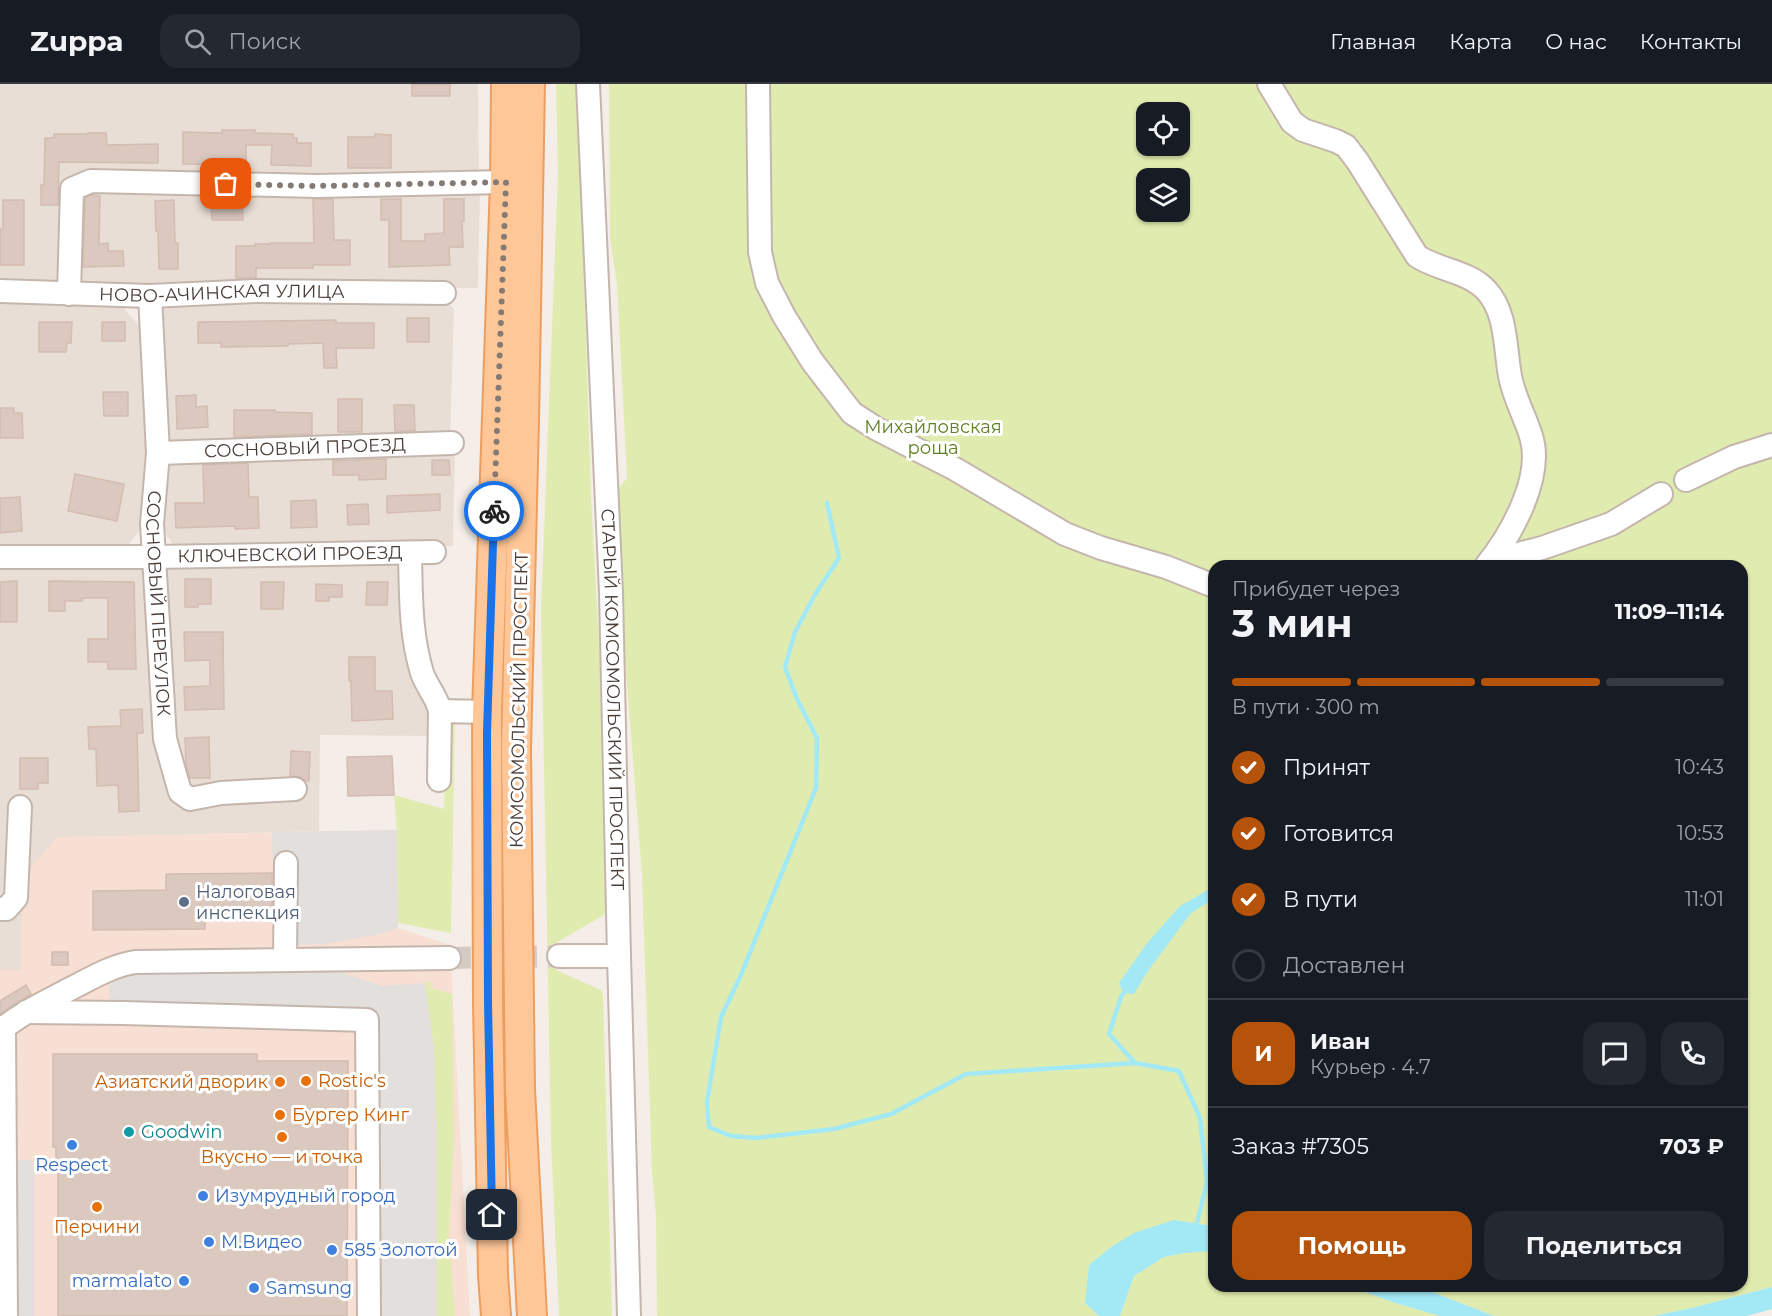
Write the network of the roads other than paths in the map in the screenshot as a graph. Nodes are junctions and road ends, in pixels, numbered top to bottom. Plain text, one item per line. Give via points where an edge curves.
1 (506, 84) edge
2 (530, 84) edge
3 (588, 84) edge
4 (758, 84) edge
5 (1269, 84) edge
6 (506, 182) junction
7 (0, 291) edge
8 (444, 293) dead end
9 (69, 294) junction
10 (150, 296) junction
11 (452, 443) dead end
12 (1772, 445) edge
13 (158, 453) junction
14 (1686, 480) dead end
15 (1661, 494) dead end
16 (434, 552) dead end
17 (410, 553) junction
18 (0, 557) edge
19 (155, 557) junction
20 (1490, 560) edge
21 (1499, 560) edge
22 (1208, 584) edge
23 (440, 711) junction
24 (487, 711) junction
25 (439, 780) dead end
26 (295, 789) dead end
27 (20, 807) dead end
28 (286, 863) dead end
29 (0, 909) edge
30 (559, 956) tunnel mouth
31 (619, 956) junction
32 (448, 958) tunnel mouth
33 (285, 960) junction
34 (112, 967) junction
35 (26, 1012) junction
36 (123, 1013) junction
37 (2, 1029) edge
38 (493, 1275) junction
39 (6, 1316) edge
40 (369, 1316) edge
41 (486, 1316) edge
42 (496, 1316) edge
43 (532, 1316) edge
44 (629, 1316) edge

1 - 6 main road, КОМСОМОЛЬСКИЙ ПРОСПЕКТ
2 - 43 main road, КОМСОМОЛЬСКИЙ ПРОСПЕКТ via 516,749 520,1089
3 - 31 street, СТАРЫЙ КОМСОМОЛЬСКИЙ ПРОСПЕКТ via 611,592
4 - 22 street via 763,268 796,336 852,413 1065,534
5 - 20 street via 1292,123 1346,146 1418,256 1478,283 1495,303 1501,317 1513,391 1532,438 1534,454 1531,483 1521,508
6 - 9 street via 317,186 91,181 72,189
6 - 24 main road, КОМСОМОЛЬСКИЙ ПРОСПЕКТ
7 - 9 street, НОВО-АЧИНСКАЯ УЛИЦА
8 - 10 street, НОВО-АЧИНСКАЯ УЛИЦА via 256,291
9 - 10 street, НОВО-АЧИНСКАЯ УЛИЦА
10 - 13 street, СОСНОВЫЙ ПЕРЕУЛОК
11 - 13 street, СОСНОВЫЙ ПРОЕЗД
12 - 14 street via 1734,457
13 - 19 street, СОСНОВЫЙ ПЕРЕУЛОК via 152,524
15 - 21 street via 1611,524
16 - 17 street, КЛЮЧЕВСКОЙ ПРОЕЗД
17 - 19 street, КЛЮЧЕВСКОЙ ПРОЕЗД
17 - 23 street via 412,633 423,676
18 - 19 street, КЛЮЧЕВСКОЙ ПРОЕЗД
19 - 26 street, СОСНОВЫЙ ПЕРЕУЛОК via 165,739 180,792 190,799
23 - 24 street
23 - 25 street
24 - 38 main road, КОМСОМОЛЬСКИЙ ПРОСПЕКТ
27 - 29 street via 16,898 6,909
28 - 33 street
30 - 31 street
31 - 44 street, СТАРЫЙ КОМСОМОЛЬСКИЙ ПРОСПЕКТ
32 - 33 street
33 - 34 street via 135,962
34 - 35 street
34 - 36 street via 104,976 103,995
35 - 36 street
35 - 37 street
36 - 40 street via 367,1020
37 - 39 street
38 - 41 street
38 - 42 main road, КОМСОМОЛЬСКИЙ ПРОСПЕКТ

